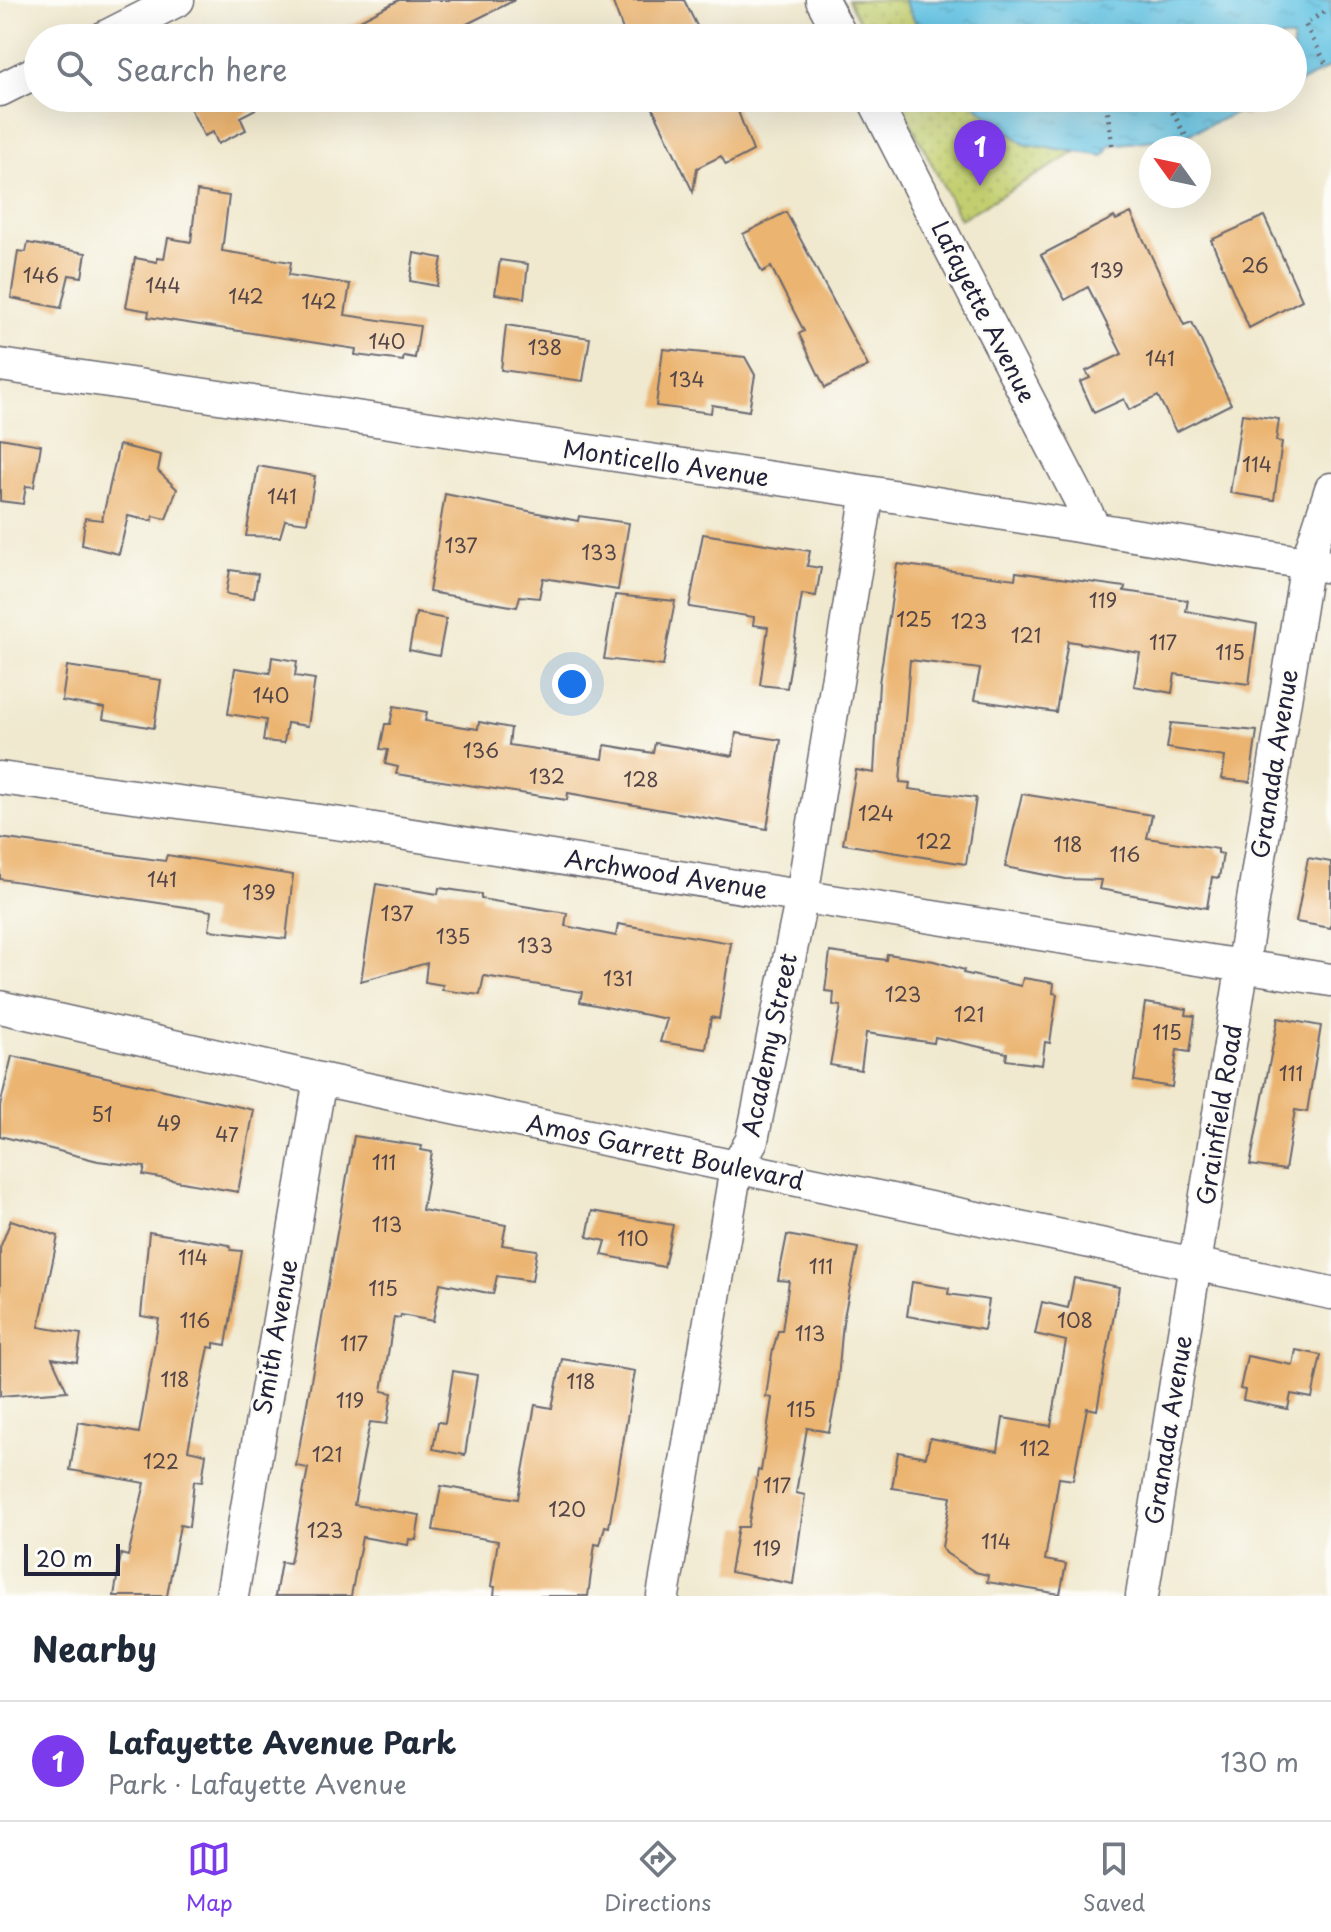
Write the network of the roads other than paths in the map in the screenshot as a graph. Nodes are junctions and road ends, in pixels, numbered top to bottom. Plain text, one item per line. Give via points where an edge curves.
1 (178, 0) edge
2 (822, 0) edge
3 (131, 24) edge
4 (835, 24) edge
5 (24, 78) edge
6 (0, 90) edge
7 (880, 112) edge
8 (0, 365) edge
9 (1331, 489) edge
10 (868, 492) junction
11 (1094, 527) junction
12 (1319, 564) edge
13 (0, 778) edge
14 (802, 896) junction
15 (1243, 965) junction
16 (1331, 980) edge
17 (0, 1007) edge
18 (320, 1079) junction
19 (736, 1168) junction
20 (1196, 1265) junction
21 (1331, 1293) edge
22 (232, 1596) edge
23 (663, 1596) edge
24 (1142, 1596) edge

1 - 3 street
2 - 4 street
5 - 6 street
7 - 11 street, Lafayette Avenue
8 - 10 street, Monticello Avenue
9 - 12 street, Granada Avenue
10 - 11 street, Monticello Avenue
10 - 14 street, Academy Street
11 - 12 street, Monticello Avenue
12 - 15 street, Granada Avenue
13 - 14 street, Archwood Avenue via 349,825
14 - 15 street, Archwood Avenue
14 - 19 street, Academy Street via 752,1140
15 - 16 street, Archwood Avenue
15 - 20 street, Grainfield Road
17 - 18 street, Amos Garrett Boulevard
18 - 19 street, Amos Garrett Boulevard
18 - 22 street, Smith Avenue
19 - 20 street, Amos Garrett Boulevard
19 - 23 street, Academy Street
20 - 21 street, Amos Garrett Boulevard
20 - 24 street, Granada Avenue

